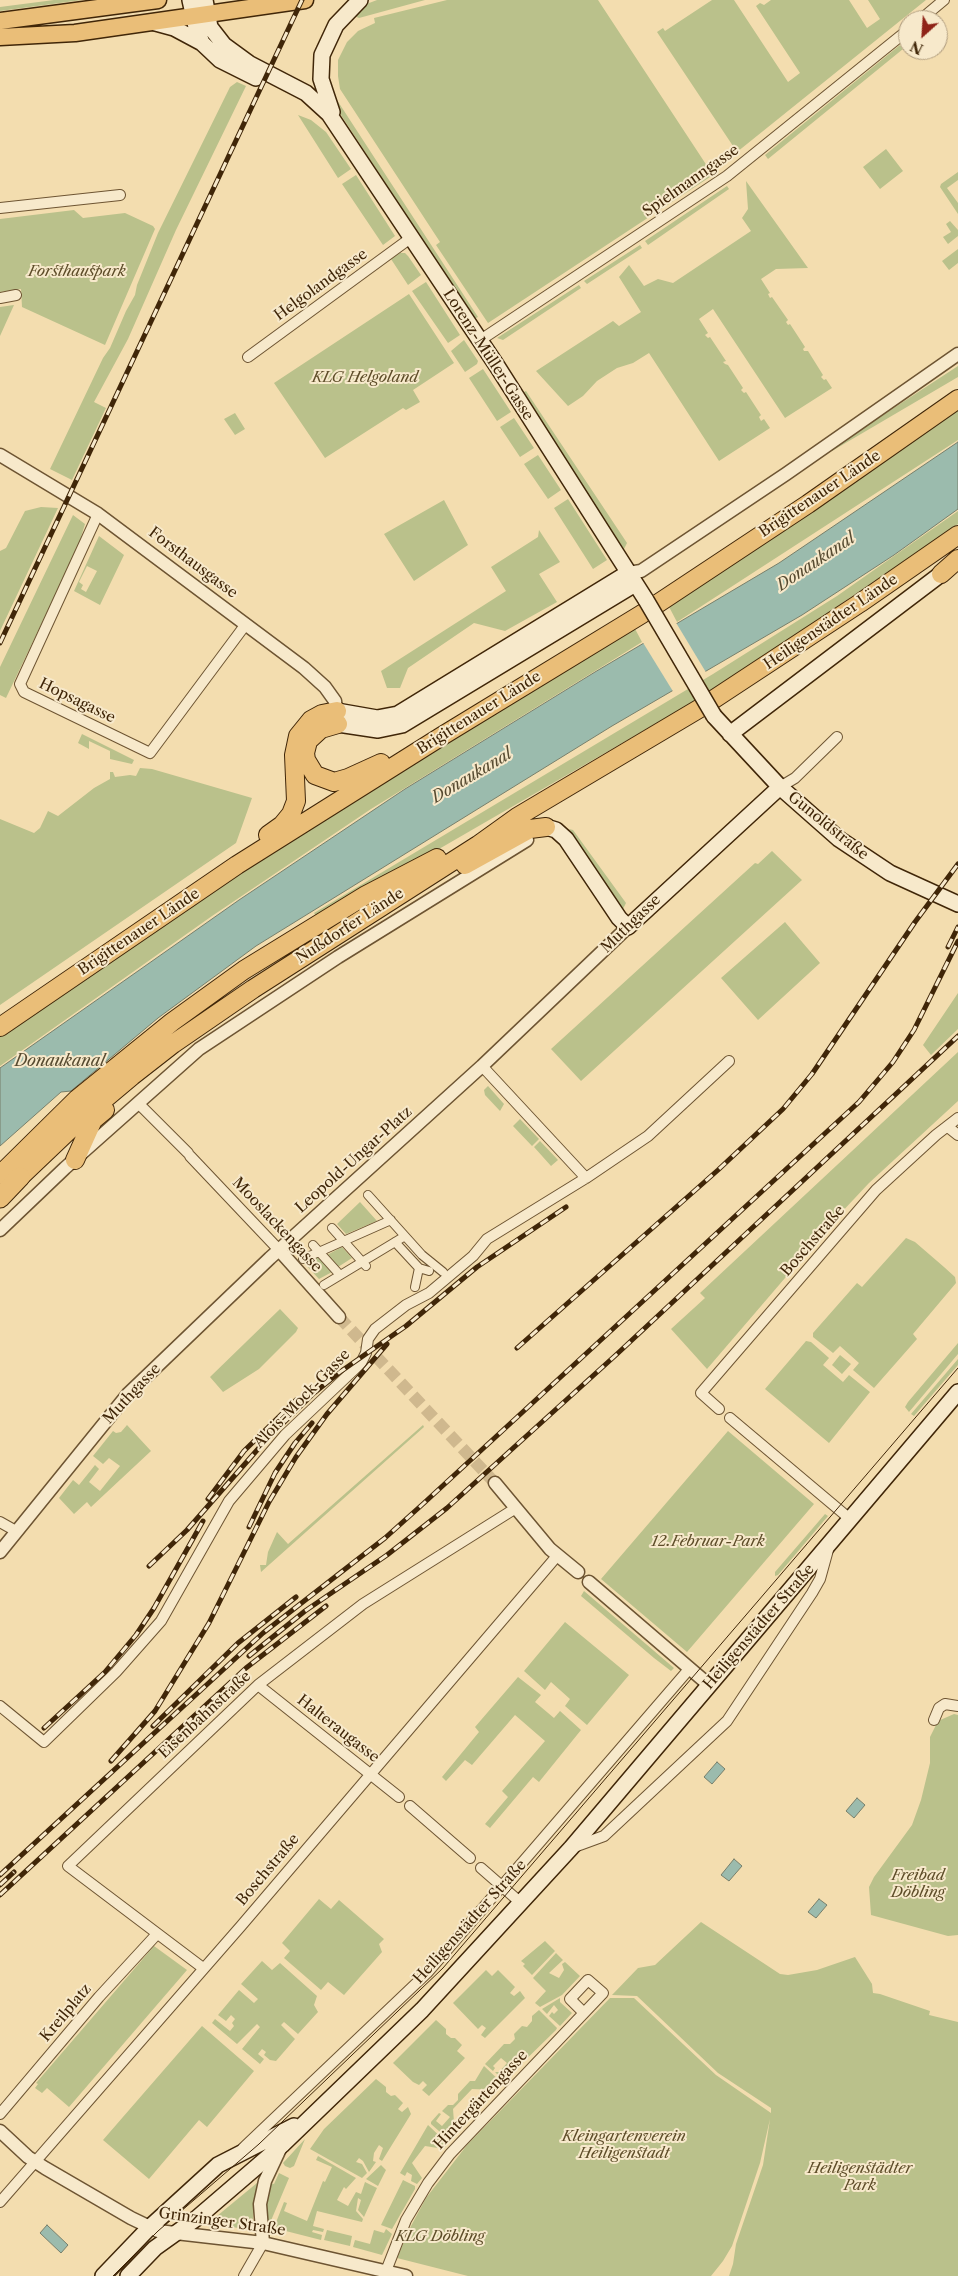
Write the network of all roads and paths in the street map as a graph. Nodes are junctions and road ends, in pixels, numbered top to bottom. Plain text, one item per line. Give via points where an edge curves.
1 (158, 0) edge
2 (305, 0) edge
3 (360, 0) edge
4 (944, 0) edge
5 (199, 7) edge
6 (932, 10) edge
7 (0, 21) edge
8 (152, 22) junction
9 (0, 37) edge
10 (898, 38) edge
11 (202, 43) junction
12 (338, 128) junction
13 (120, 195) dead end
14 (0, 208) edge
15 (412, 237) junction
16 (16, 295) dead end
17 (0, 298) edge
18 (479, 341) junction
19 (958, 354) edge
20 (248, 357) dead end
21 (958, 399) edge
22 (0, 455) edge
23 (98, 514) junction
24 (958, 535) edge
25 (958, 561) edge
26 (941, 574) joint
27 (634, 576) junction
28 (646, 600) joint
29 (246, 624) junction
30 (711, 715) junction
31 (337, 717) junction
32 (730, 734) junction
33 (442, 736) junction
34 (837, 738) dead end
35 (780, 786) junction
36 (517, 817) junction
37 (546, 827) junction
38 (237, 865) junction
39 (958, 904) edge
40 (628, 927) junction
41 (334, 938) junction
42 (217, 1014) junction
43 (0, 1027) edge
44 (729, 1061) dead end
45 (482, 1066) junction
46 (138, 1103) junction
47 (429, 1114) joint
48 (958, 1118) edge
49 (948, 1127) junction
50 (958, 1135) edge
51 (75, 1160) junction
52 (0, 1175) edge
53 (20, 1177) joint
54 (586, 1178) junction
55 (368, 1194) dead end
56 (0, 1198) edge
57 (391, 1220) junction
58 (332, 1228) dead end
59 (0, 1230) edge
60 (405, 1236) junction
61 (344, 1241) junction
62 (395, 1242) junction
63 (313, 1245) dead end
64 (280, 1251) junction
65 (319, 1252) junction
66 (303, 1259) dead end
67 (365, 1264) junction
68 (449, 1265) dead end
69 (420, 1268) junction
70 (436, 1271) junction
71 (340, 1275) junction
72 (324, 1285) dead end
73 (415, 1288) dead end
74 (339, 1317) tunnel mouth
75 (958, 1392) edge
76 (719, 1409) dead end
77 (730, 1418) dead end
78 (495, 1483) tunnel mouth
79 (516, 1508) junction
80 (850, 1519) junction
81 (0, 1522) edge
82 (16, 1531) junction
83 (830, 1544) junction
84 (0, 1552) edge
85 (558, 1556) junction
86 (578, 1572) dead end
87 (589, 1582) dead end
88 (690, 1668) junction
89 (709, 1684) junction
90 (258, 1685) junction
91 (0, 1706) edge
92 (958, 1706) edge
93 (934, 1720) dead end
94 (370, 1773) junction
95 (399, 1797) dead end
96 (410, 1806) dead end
97 (571, 1848) junction
98 (470, 1858) dead end
99 (481, 1868) dead end
100 (502, 1887) junction
101 (521, 1903) junction
102 (157, 1934) junction
103 (203, 1968) junction
104 (584, 2013) dead end
105 (0, 2114) edge
106 (306, 2120) junction
107 (0, 2131) edge
108 (282, 2145) junction
109 (232, 2158) junction
110 (36, 2162) junction
111 (0, 2202) edge
112 (149, 2228) junction
113 (176, 2232) junction
114 (262, 2242) junction
115 (386, 2271) junction
116 (103, 2276) edge
117 (128, 2276) edge
118 (244, 2276) edge
119 (406, 2276) edge

1 - 7 main road
2 - 5 main road
3 - 12 main road via 336,25 320,67 322,85
4 - 6 street
5 - 8 main road
5 - 11 main road, Lorenz-Müller-Gasse
5 - 12 main road, Lorenz-Müller-Gasse via 224,45 250,64 315,100
8 - 9 main road
8 - 11 main road via 174,28
10 - 18 street, Spielmanngasse via 727,176
11 - 12 main road, Lorenz-Müller-Gasse via 220,60 300,100
12 - 15 main road, Lorenz-Müller-Gasse
13 - 14 street
15 - 18 main road, Lorenz-Müller-Gasse
15 - 20 street, Helgolandgasse
16 - 17 street
18 - 27 main road, Lorenz-Müller-Gasse
19 - 27 street
21 - 33 highway, Brigittenauer Lände via 808,504 650,608
22 - 23 street, Forsthausgasse
23 - 29 street, Forsthausgasse
23 - 29 street, Hopsagasse via 20,684 27,694 150,753
24 - 30 highway, Heiligenstädter Lände via 860,603
25 - 26 highway
26 - 32 main road, Heiligenstädter Lände
27 - 28 main road, Lorenz-Müller-Gasse
27 - 31 main road via 398,714 377,718
28 - 30 main road, Gunoldstraße, bridge
29 - 31 street, Forsthausgasse via 325,687 335,701
30 - 32 main road, Gunoldstraße
30 - 36 highway, Nußdorfer Lände
31 - 33 highway via 315,732 305,753 312,772 323,780 334,782 372,768 426,737
31 - 38 highway via 322,714 311,720 298,736 294,754 296,801 291,814 282,825 251,846
32 - 35 main road, Gunoldstraße
33 - 38 highway, Brigittenauer Lände
34 - 35 street, Muthgasse via 794,778
35 - 39 main road, Gunoldstraße via 839,839 862,855 890,873
35 - 40 main road, Muthgasse
36 - 41 highway, Nußdorfer Lände
36 - 52 highway via 366,896 244,970 172,1022 77,1098
37 - 40 main road via 556,830 566,839
37 - 41 highway via 530,829 374,920
37 - 46 street, Nußdorfer Lände via 338,957 208,1044
38 - 43 highway, Brigittenauer Lände
40 - 45 street, Muthgasse
41 - 42 highway, Nußdorfer Lände
42 - 51 highway via 94,1120
42 - 53 highway, Nußdorfer Lände via 125,1082
44 - 54 street, Alois-Mock-Gasse via 648,1136
45 - 47 street, Muthgasse
45 - 54 street
46 - 51 street, Nußdorfer Lände
46 - 64 street, Mooslackengasse
47 - 64 street, Leopold-Ungar-Platz
48 - 49 street, Boschstraße
49 - 50 street
49 - 76 street, Boschstraße via 876,1190 701,1393
51 - 59 street, Nußdorfer Lände
53 - 56 highway
54 - 91 street, Alois-Mock-Gasse via 487,1239 473,1256 429,1293 406,1305 376,1329 368,1339 361,1363 285,1435 229,1501 161,1621 116,1672 44,1742
55 - 57 street
57 - 60 street
57 - 61 street
58 - 61 street
60 - 62 street
60 - 70 street
61 - 65 street
61 - 67 street
62 - 67 street
62 - 69 street
63 - 65 street
64 - 74 street, Mooslackengasse
64 - 82 street, Muthgasse via 128,1394
65 - 66 street
65 - 71 street
67 - 71 street
68 - 70 street
69 - 70 street
69 - 73 street
71 - 72 street
75 - 80 main road, Heiligenstädter Straße
77 - 80 street
78 - 79 street
79 - 85 street
79 - 90 street, Eisenbahnstraße via 363,1604
80 - 83 main road, Heiligenstädter Straße
81 - 82 street
82 - 84 street, Muthgasse
83 - 89 main road, Heiligenstädter Straße
83 - 97 street, Heiligenstädter Straße via 820,1579 812,1593 727,1721 604,1836
85 - 86 street
85 - 94 street, Boschstraße
87 - 88 street
88 - 89 street
88 - 100 street, Heiligenstädter Straße
89 - 97 main road, Heiligenstädter Straße
90 - 94 street, Halteraugasse
90 - 102 street, Eisenbahnstraße via 68,1866
92 - 93 street via 944,1704
94 - 95 street, Halteraugasse
94 - 103 street, Boschstraße
96 - 98 street
97 - 101 main road, Heiligenstädter Straße
99 - 100 street
100 - 101 street
100 - 109 street, Heiligenstädter Straße via 427,1973
101 - 106 main road, Heiligenstädter Straße via 422,2010
102 - 103 street, Eisenbahnstraße
102 - 105 street, Kreilplatz
103 - 110 street, Boschstraße
104 - 115 street, Hintergärtengasse via 450,2154 406,2220
106 - 108 main road, Heiligenstädter Straße
106 - 109 main road, Heiligenstädter Straße
107 - 110 street, Grinzinger Straße
108 - 113 main road, Heiligenstädter Straße via 197,2218
108 - 114 street via 265,2181 260,2204
109 - 112 main road, Heiligenstädter Straße via 218,2165
110 - 111 street, Boschstraße
110 - 112 street, Grinzinger Straße
112 - 113 street, Grinzinger Straße
112 - 116 main road, Heiligenstädter Straße
113 - 114 street, Grinzinger Straße
113 - 117 main road, Heiligenstädter Straße
114 - 115 street, Grinzinger Straße
114 - 118 street
115 - 119 street, Grinzinger Straße

